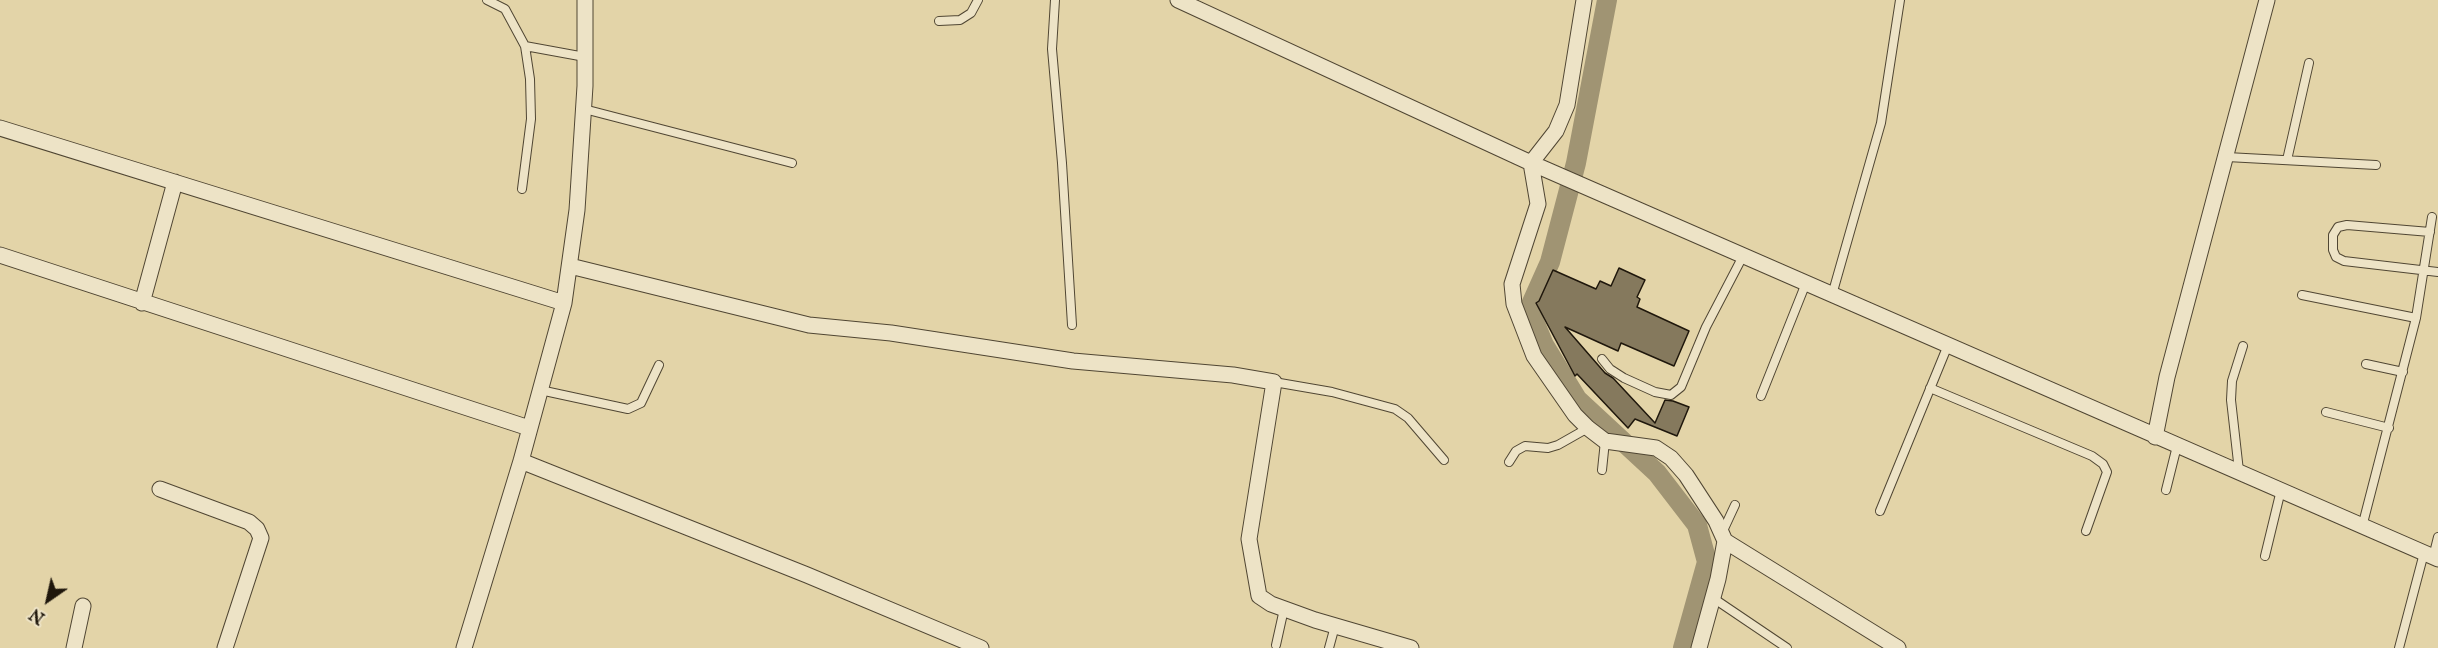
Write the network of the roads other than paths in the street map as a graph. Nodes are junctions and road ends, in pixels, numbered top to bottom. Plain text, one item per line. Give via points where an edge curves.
1 (487, 0) edge
2 (585, 0) edge
3 (978, 0) edge
4 (1055, 0) edge
5 (1178, 0) edge
6 (1584, 0) edge
7 (1900, 0) edge
8 (2267, 0) edge
9 (939, 21) dead end
10 (525, 46) junction
11 (585, 57) junction
12 (2309, 63) dead end
13 (584, 109) junction
14 (0, 128) edge
15 (2227, 157) junction
16 (2287, 160) junction
17 (792, 162) dead end
18 (1531, 163) junction
19 (2376, 165) dead end
20 (175, 182) junction
21 (522, 189) dead end
22 (2432, 217) dead end
23 (2430, 232) junction
24 (0, 255) edge
25 (1743, 256) junction
26 (570, 266) junction
27 (2423, 271) junction
28 (2438, 272) edge
29 (1806, 283) junction
30 (1832, 295) junction
31 (2302, 295) dead end
32 (142, 303) junction
33 (564, 303) junction
34 (2416, 318) junction
35 (1072, 325) dead end
36 (1948, 345) junction
37 (2243, 346) dead end
38 (1602, 359) dead end
39 (2366, 364) dead end
40 (658, 365) dead end
41 (2403, 372) junction
42 (1274, 382) junction
43 (1930, 388) junction
44 (540, 390) junction
45 (1761, 396) dead end
46 (2326, 412) dead end
47 (529, 428) junction
48 (1588, 428) junction
49 (2389, 428) junction
50 (2155, 437) junction
51 (1605, 441) junction
52 (2177, 446) junction
53 (1444, 460) dead end
54 (521, 462) junction
55 (1509, 462) dead end
56 (1602, 470) dead end
57 (2239, 472) junction
58 (160, 489) dead end
59 (2166, 490) dead end
60 (2281, 490) junction
61 (1735, 505) dead end
62 (1880, 511) dead end
63 (2362, 527) junction
64 (2086, 531) dead end
65 (2438, 537) edge
66 (1723, 538) junction
67 (2265, 556) dead end
68 (2432, 556) edge
69 (1713, 598) junction
70 (83, 606) dead end
71 (1284, 609) junction
72 (1335, 626) junction
73 (1276, 645) dead end
74 (1702, 646) edge
75 (74, 648) edge
76 (225, 648) edge
77 (464, 648) edge
78 (981, 648) edge
79 (1329, 648) edge
80 (1411, 648) edge
81 (1787, 648) edge
82 (1898, 648) edge
83 (2399, 648) edge

1 - 10 lane via 505,9
2 - 11 street
3 - 9 lane via 971,13 960,20
4 - 35 lane via 1052,50
5 - 18 street
6 - 18 street via 1567,105 1556,131
7 - 30 lane via 1881,123
8 - 15 street
10 - 11 lane
10 - 21 lane via 531,118
11 - 13 street
12 - 16 lane
13 - 17 lane
13 - 26 street
14 - 20 street
15 - 16 lane
15 - 50 street via 2167,377
16 - 19 lane
18 - 25 street
18 - 48 street via 1538,204 1512,284 1514,304 1534,356 1556,391
20 - 32 street
20 - 33 street
22 - 23 lane
23 - 27 lane
23 - 27 lane via 2348,225 2338,227 2333,235 2333,250 2344,261
24 - 32 street
25 - 29 street
25 - 38 lane via 1706,327 1681,387 1671,395 1624,378
26 - 33 street
26 - 42 street via 809,324 1073,361
27 - 28 lane
27 - 34 lane
29 - 30 street
29 - 45 lane
30 - 36 street
31 - 34 lane
32 - 47 street
33 - 44 street
34 - 41 lane
36 - 43 lane
36 - 50 street
37 - 57 lane via 2232,381 2231,400
39 - 41 lane
40 - 44 lane via 641,403 628,409
41 - 49 lane
42 - 53 lane via 1395,409 1408,418
42 - 71 street via 1249,539 1259,596
43 - 62 lane
43 - 64 lane via 2103,464 2106,472
44 - 47 street
46 - 49 lane
47 - 54 street
48 - 51 street
48 - 55 lane via 1548,448 1525,446
49 - 63 lane
50 - 52 street
51 - 56 lane
51 - 66 street via 1656,448 1671,458 1716,521
52 - 57 street
52 - 59 lane
54 - 77 street
54 - 78 street via 807,574
57 - 60 street
58 - 76 street via 249,522 261,538
60 - 63 street
60 - 67 lane
61 - 66 lane
63 - 68 street
65 - 68 lane
66 - 69 street
66 - 82 street
68 - 83 lane
69 - 74 street
69 - 81 lane
70 - 75 street
71 - 72 street
71 - 73 lane
72 - 79 lane
72 - 80 street

